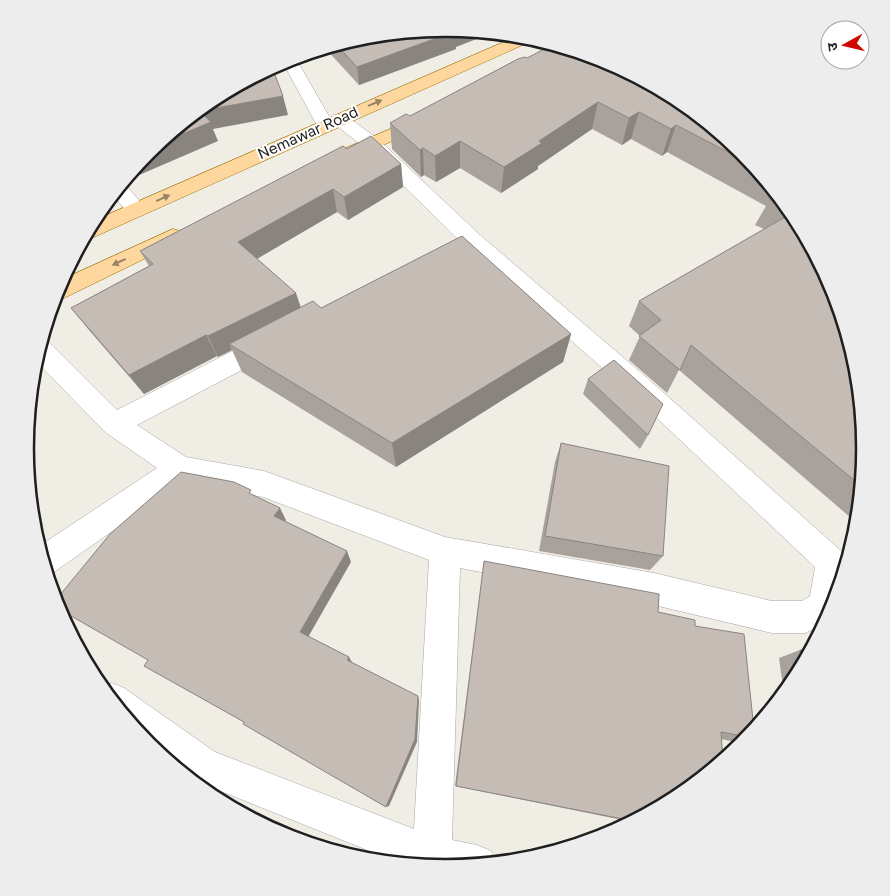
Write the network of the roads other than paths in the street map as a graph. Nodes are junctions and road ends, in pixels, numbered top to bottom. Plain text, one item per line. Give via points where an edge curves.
1 (511, 42) edge
2 (567, 56) edge
3 (594, 65) edge
4 (294, 66) edge
5 (543, 67) edge
6 (597, 67) edge
7 (444, 111) edge
8 (332, 122) junction
9 (371, 143) junction
10 (326, 164) edge
11 (123, 193) edge
12 (137, 210) junction
13 (99, 226) edge
14 (191, 228) edge
15 (67, 287) edge
16 (289, 334) edge
17 (45, 354) edge
18 (114, 424) junction
19 (180, 468) junction
20 (445, 551) junction
21 (49, 558) edge
22 (838, 564) edge
23 (142, 726) edge
24 (196, 772) edge
25 (425, 858) edge
26 (432, 859) edge

8 -> 1 main road, Nemawar Road
2 - 5 main road
3 - 6 street
4 - 8 street
7 - 9 main road
8 - 9 street
12 -> 8 main road, Nemawar Road
9 - 10 main road
9 - 22 street via 463,244 638,384
11 - 12 street
12 - 13 main road, Nemawar Road
14 -> 15 main road
16 - 18 street
17 - 18 street
18 - 19 street
19 - 20 street via 264,484
19 - 21 street
20 - 22 street via 654,589 772,617 805,617 824,606
20 - 26 street
23 - 24 street
24 - 25 street

